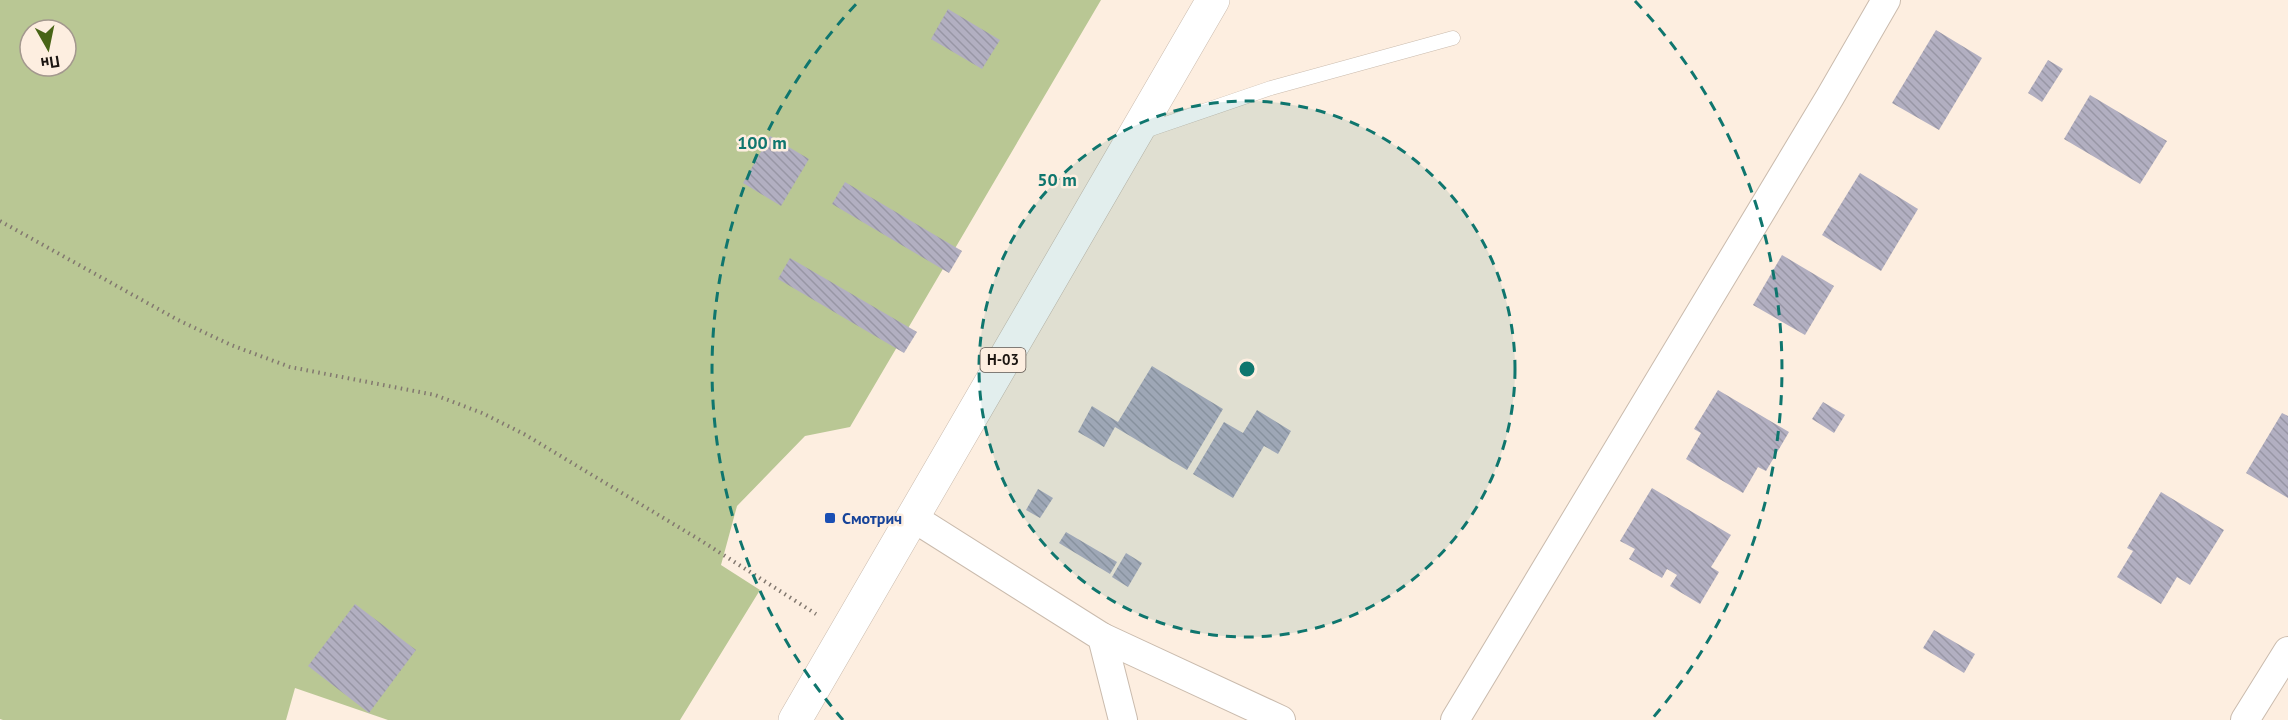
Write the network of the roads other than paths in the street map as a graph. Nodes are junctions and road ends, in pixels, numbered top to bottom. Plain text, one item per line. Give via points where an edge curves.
1 (1214, 0) edge
2 (1886, 0) edge
3 (1453, 38) dead end
4 (1135, 134) junction
5 (912, 517) junction
6 (1102, 637) junction
7 (2288, 651) edge
8 (795, 720) edge
9 (1123, 720) edge
10 (1281, 720) edge
11 (1455, 720) edge
12 (2245, 720) edge

1 - 4 main road, Н-03
2 - 11 street
3 - 4 lane via 1271,88
4 - 5 main road, Н-03
5 - 6 street
5 - 8 main road, Н-03
6 - 9 street
6 - 10 street
7 - 12 street

